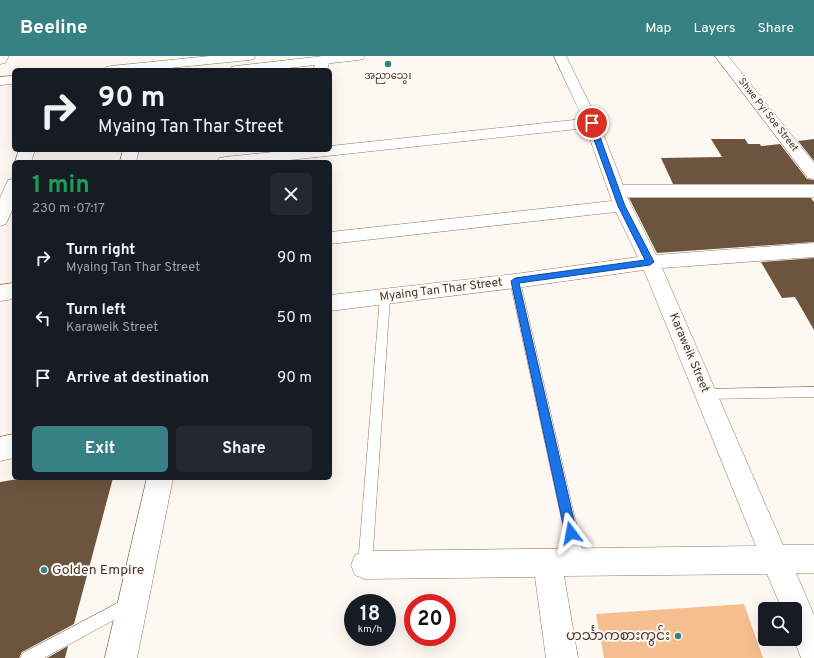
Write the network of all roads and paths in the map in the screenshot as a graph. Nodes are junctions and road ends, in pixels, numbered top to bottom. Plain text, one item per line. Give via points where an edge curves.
1 (3, 56) edge
2 (249, 56) edge
3 (358, 56) edge
4 (560, 56) edge
5 (721, 56) edge
6 (0, 60) edge
7 (321, 65) edge
8 (147, 68) edge
9 (270, 68) edge
10 (12, 80) edge
11 (0, 82) edge
12 (592, 123) junction
13 (332, 151) edge
14 (326, 152) edge
15 (289, 156) edge
16 (246, 160) edge
17 (814, 174) edge
18 (12, 189) edge
19 (814, 191) edge
20 (620, 199) junction
21 (0, 220) edge
22 (332, 238) edge
23 (814, 250) edge
24 (650, 262) junction
25 (515, 281) junction
26 (12, 291) edge
27 (0, 293) edge
28 (385, 296) junction
29 (332, 303) edge
30 (814, 392) edge
31 (706, 394) junction
32 (160, 480) edge
33 (814, 559) edge
34 (777, 560) junction
35 (547, 562) junction
36 (578, 562) junction
37 (365, 565) joint
38 (133, 602) junction
39 (814, 651) edge
40 (28, 658) edge
41 (121, 658) edge
42 (562, 658) edge

1 - 6 street
2 - 8 street
3 - 7 street
4 - 12 street, Karaweik Street
5 - 17 street, Shwe Pyi Soe Street
7 - 9 street
10 - 11 street
12 - 13 street
12 - 20 street, Karaweik Street
14 - 15 street
15 - 16 street
18 - 21 street
19 - 20 street
20 - 22 street
20 - 24 street, Karaweik Street
23 - 24 street, Myaing Tan Thar Street
24 - 25 street, Myaing Tan Thar Street
24 - 31 street, Karaweik Street
25 - 28 street, Myaing Tan Thar Street
25 - 36 lane
26 - 27 street
28 - 29 street, Myaing Tan Thar Street
28 - 37 lane
30 - 31 lane
31 - 34 street, Karaweik Street
32 - 38 street
33 - 34 street
34 - 36 street
34 - 39 street, Karaweik Street
35 - 36 street
35 - 37 street
35 - 42 street
38 - 40 lane
38 - 41 street

